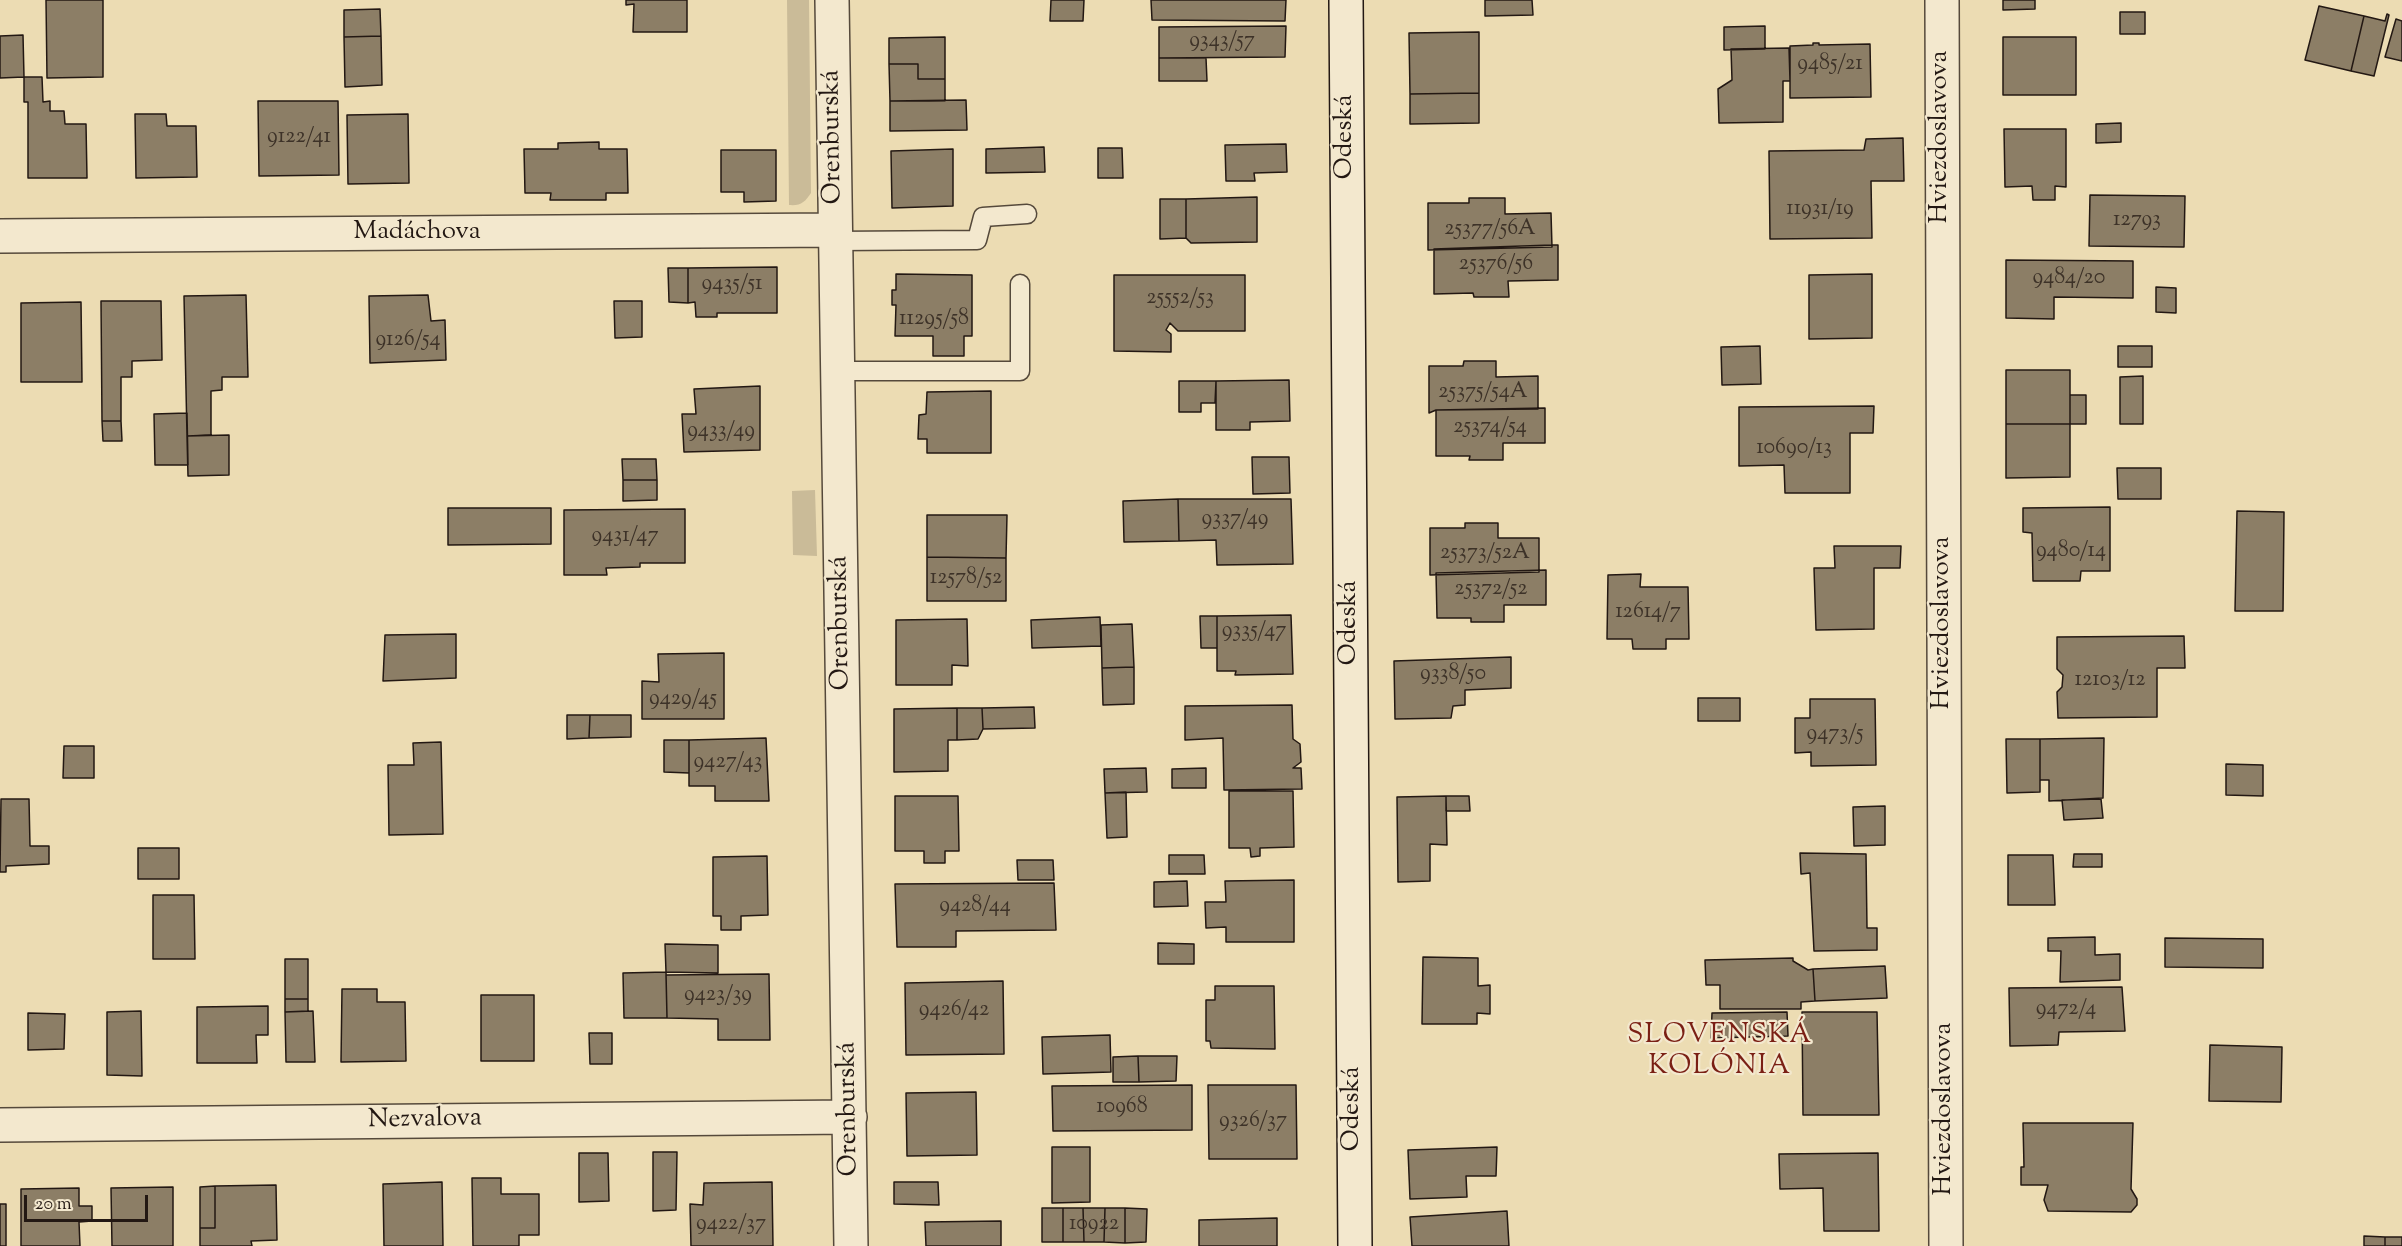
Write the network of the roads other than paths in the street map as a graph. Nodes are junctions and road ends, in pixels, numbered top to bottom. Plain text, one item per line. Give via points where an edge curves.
1 (832, 0) edge
2 (1346, 0) edge
3 (1942, 0) edge
4 (1027, 214) dead end
5 (835, 235) junction
6 (0, 236) edge
7 (1020, 284) dead end
8 (837, 371) junction
9 (850, 1117) junction
10 (0, 1125) edge
11 (851, 1246) edge
12 (1355, 1246) edge
13 (1946, 1246) edge

1 - 5 street, Orenburská
2 - 12 street, Odeská
3 - 13 street, Hviezdoslavova
4 - 5 lane via 983,217 977,240
5 - 6 street, Madáchova
5 - 8 street, Orenburská
7 - 8 lane via 1020,371
8 - 9 street, Orenburská
9 - 10 street, Nezvalova
9 - 11 street, Orenburská

